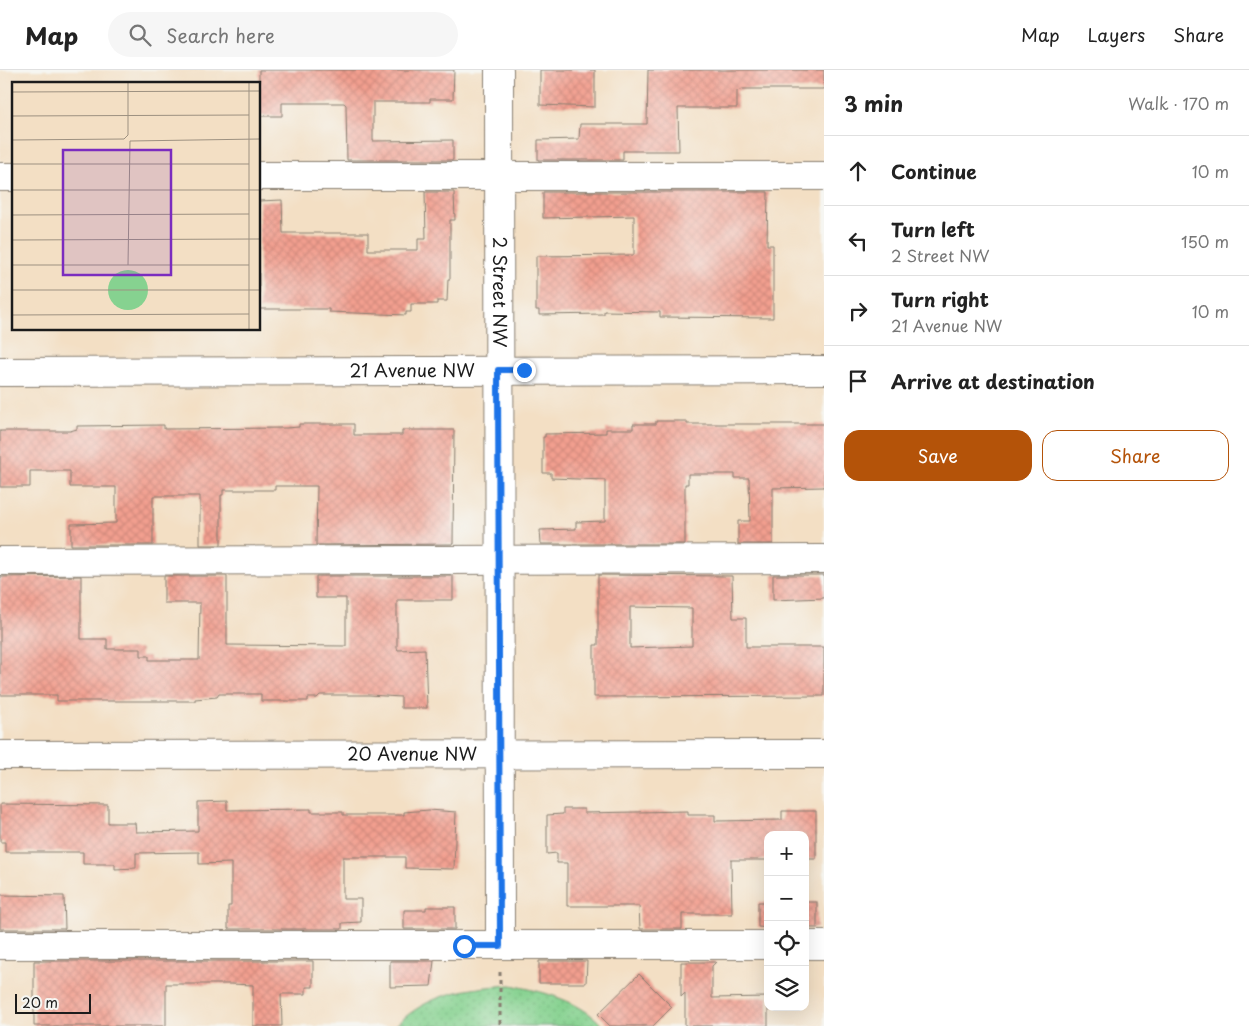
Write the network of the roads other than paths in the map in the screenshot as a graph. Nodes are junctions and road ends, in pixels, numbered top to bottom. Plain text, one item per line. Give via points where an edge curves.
1 (499, 70) edge
2 (260, 176) edge
3 (499, 176) junction
4 (824, 176) edge
5 (498, 370) junction
6 (824, 370) edge
7 (0, 372) edge
8 (500, 558) junction
9 (824, 559) edge
10 (0, 561) edge
11 (824, 754) edge
12 (0, 755) edge
13 (499, 755) junction
14 (0, 945) edge
15 (764, 945) edge
16 (809, 945) edge
17 (824, 945) edge
18 (500, 946) junction

1 - 3 street, 2 Street NW
2 - 3 street
3 - 4 street
3 - 5 street, 2 Street NW
5 - 6 street, 21 Avenue NW
5 - 7 street, 21 Avenue NW
5 - 8 street, 2 Street NW
8 - 9 street
8 - 10 street
8 - 13 street, 2 Street NW
11 - 13 street, 20 Avenue NW
12 - 13 street, 20 Avenue NW
13 - 18 street, 2 Street NW
14 - 18 street
15 - 18 street
16 - 17 street

